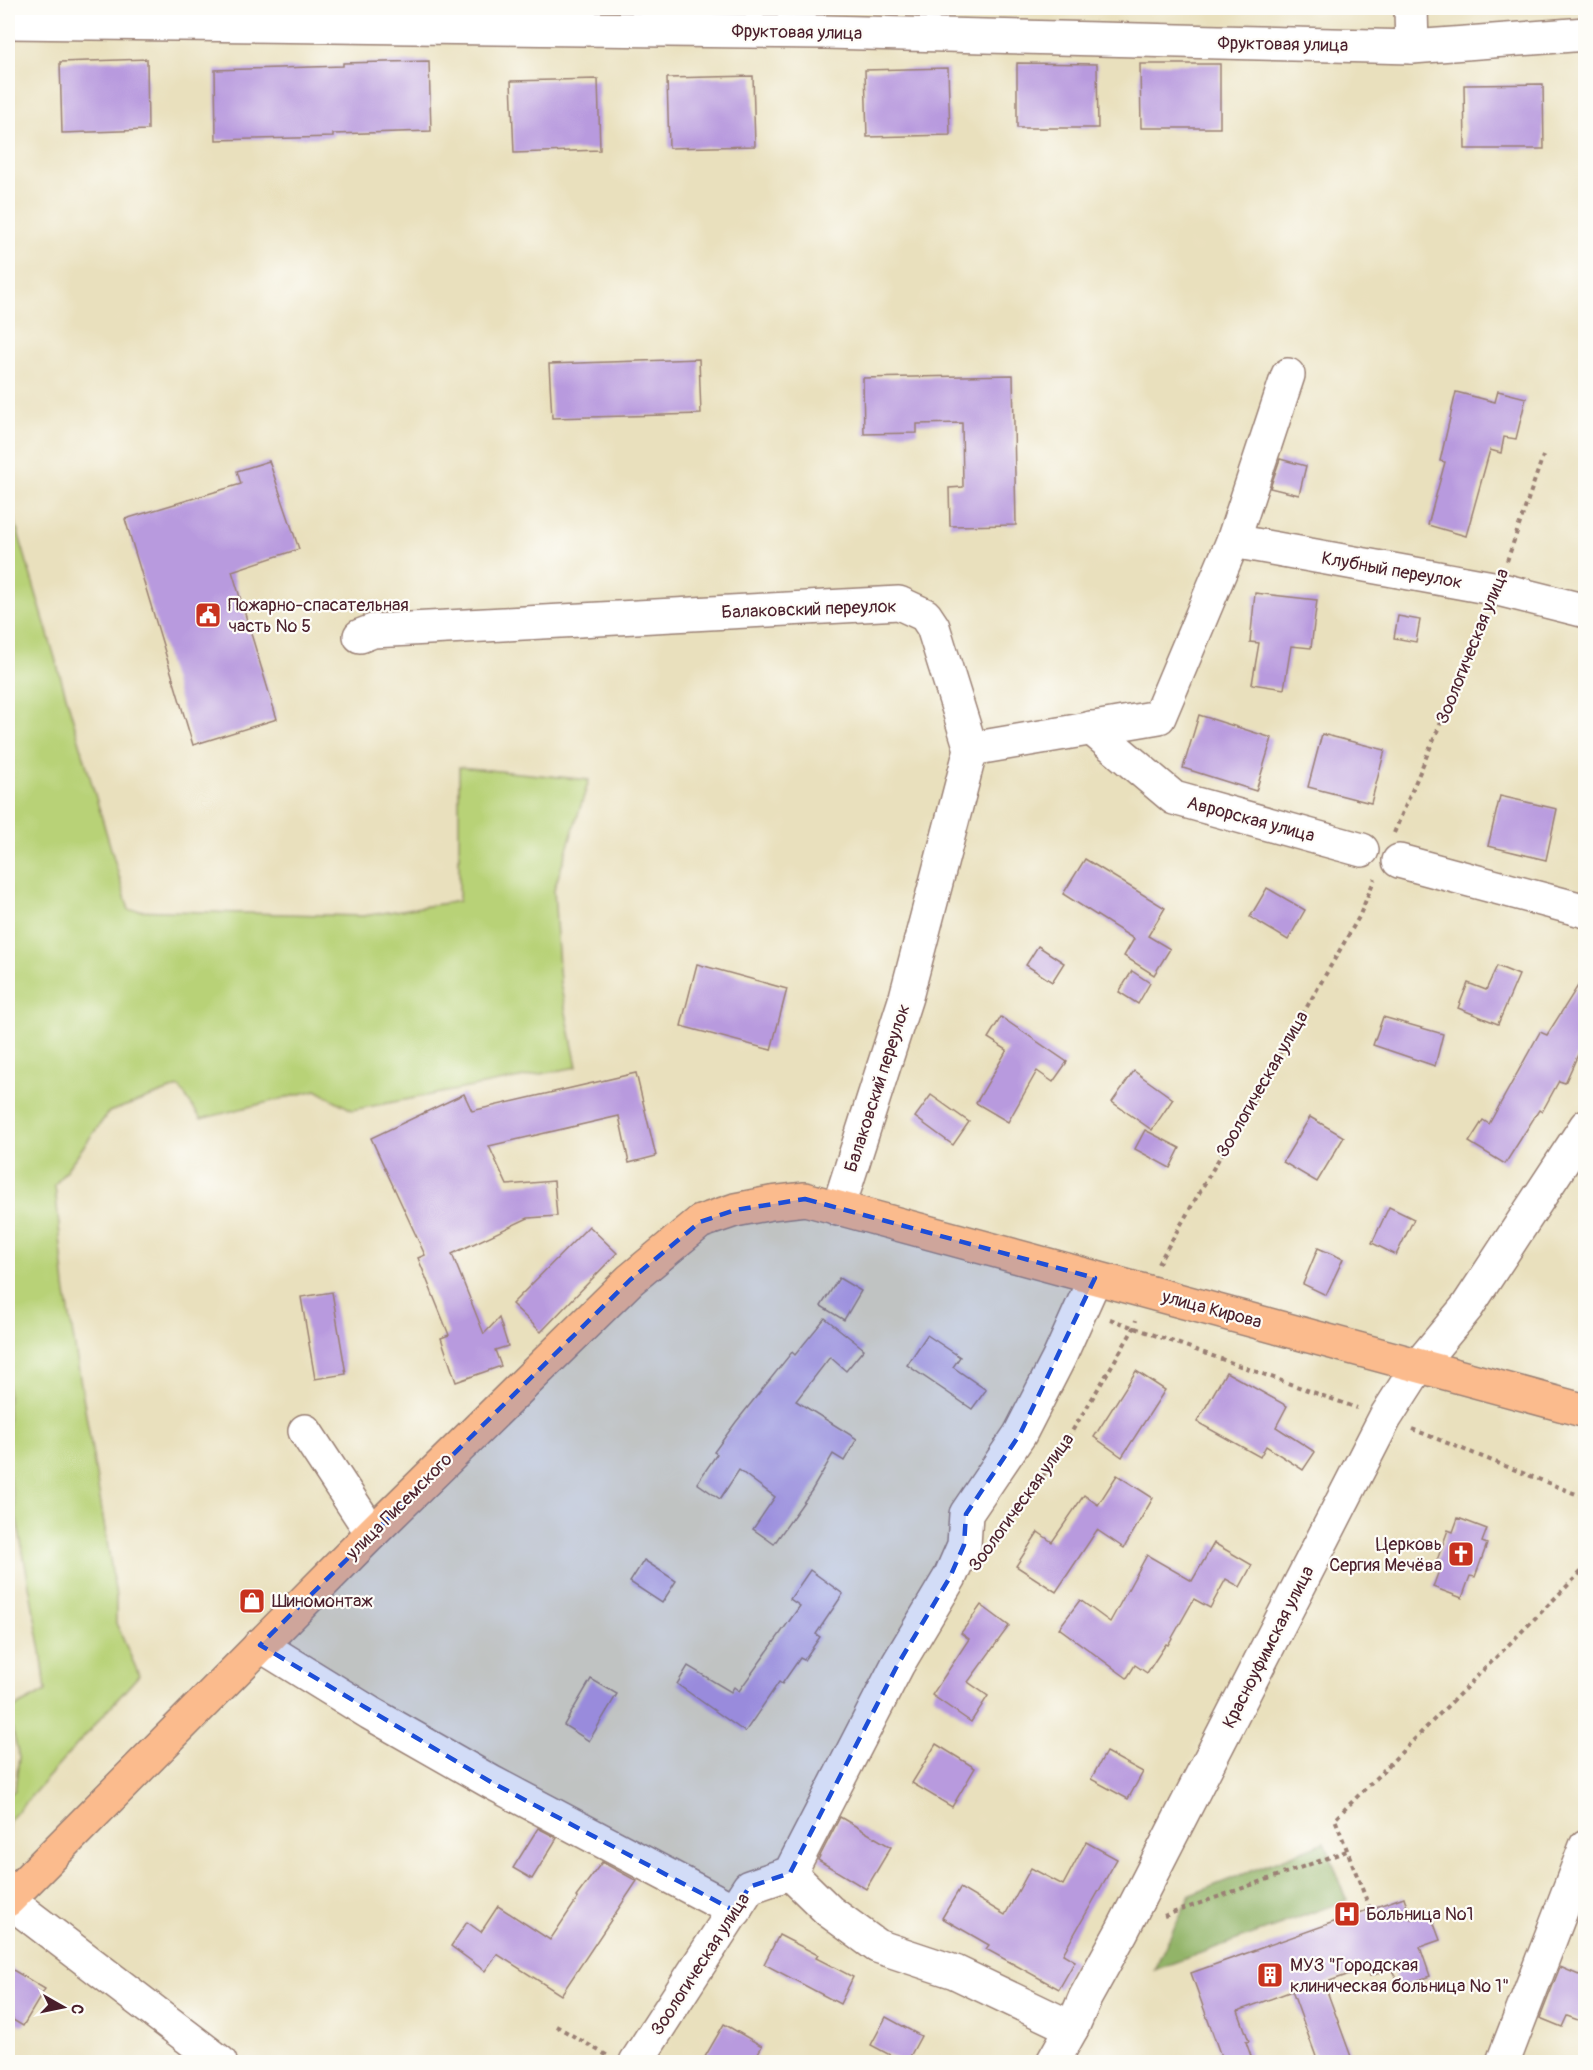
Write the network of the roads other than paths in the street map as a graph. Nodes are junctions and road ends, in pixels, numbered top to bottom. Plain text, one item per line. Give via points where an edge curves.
1 (1411, 8) edge
2 (820, 20) edge
3 (8, 22) edge
4 (1586, 34) edge
5 (1412, 47) junction
6 (1288, 375) dead end
7 (1233, 541) junction
8 (1586, 611) edge
9 (360, 636) dead end
10 (1091, 728) junction
11 (971, 749) junction
12 (1586, 911) edge
13 (1586, 1126) edge
14 (838, 1209) junction
15 (1095, 1278) junction
16 (1419, 1365) junction
17 (1586, 1411) edge
18 (305, 1431) dead end
19 (372, 1533) junction
20 (260, 1646) junction
21 (1586, 1846) edge
22 (790, 1874) junction
23 (8, 1900) edge
24 (735, 1911) junction
25 (1072, 2028) junction
26 (623, 2060) edge
27 (220, 2062) edge
28 (1053, 2062) edge
29 (1503, 2062) edge

1 - 5 street
2 - 3 street, Фруктовая улица
2 - 5 street, Фруктовая улица
4 - 5 street, Фруктовая улица
6 - 7 street
7 - 8 street, Клубный переулок via 1498,589
7 - 10 street via 1159,717
9 - 11 street, Балаковский переулок via 373,631 898,603 925,615 933,627
10 - 11 street
10 - 12 street, Аврорская улица via 1174,798
11 - 14 street, Балаковский переулок via 906,997
13 - 16 street, Красноуфимская улица via 1467,1307
14 - 15 main road, улица Кирова
14 - 19 main road, улица Писемского via 805,1199 735,1210 700,1222 630,1280
15 - 16 main road, улица Кирова
15 - 22 street, Зоологическая улица via 1020,1434 966,1514 964,1545 950,1577 898,1664
16 - 17 main road, улица Кирова
16 - 25 street, Красноуфимская улица via 1385,1418
18 - 19 street
19 - 20 main road, улица Писемского
20 - 23 main road, улица Писемского
20 - 24 street via 491,1782
21 - 29 street
22 - 24 street, Зоологическая улица via 749,1887
22 - 25 street via 829,1911 877,1946 956,1972
23 - 27 street
24 - 26 street, Зоологическая улица
25 - 28 street, Красноуфимская улица

